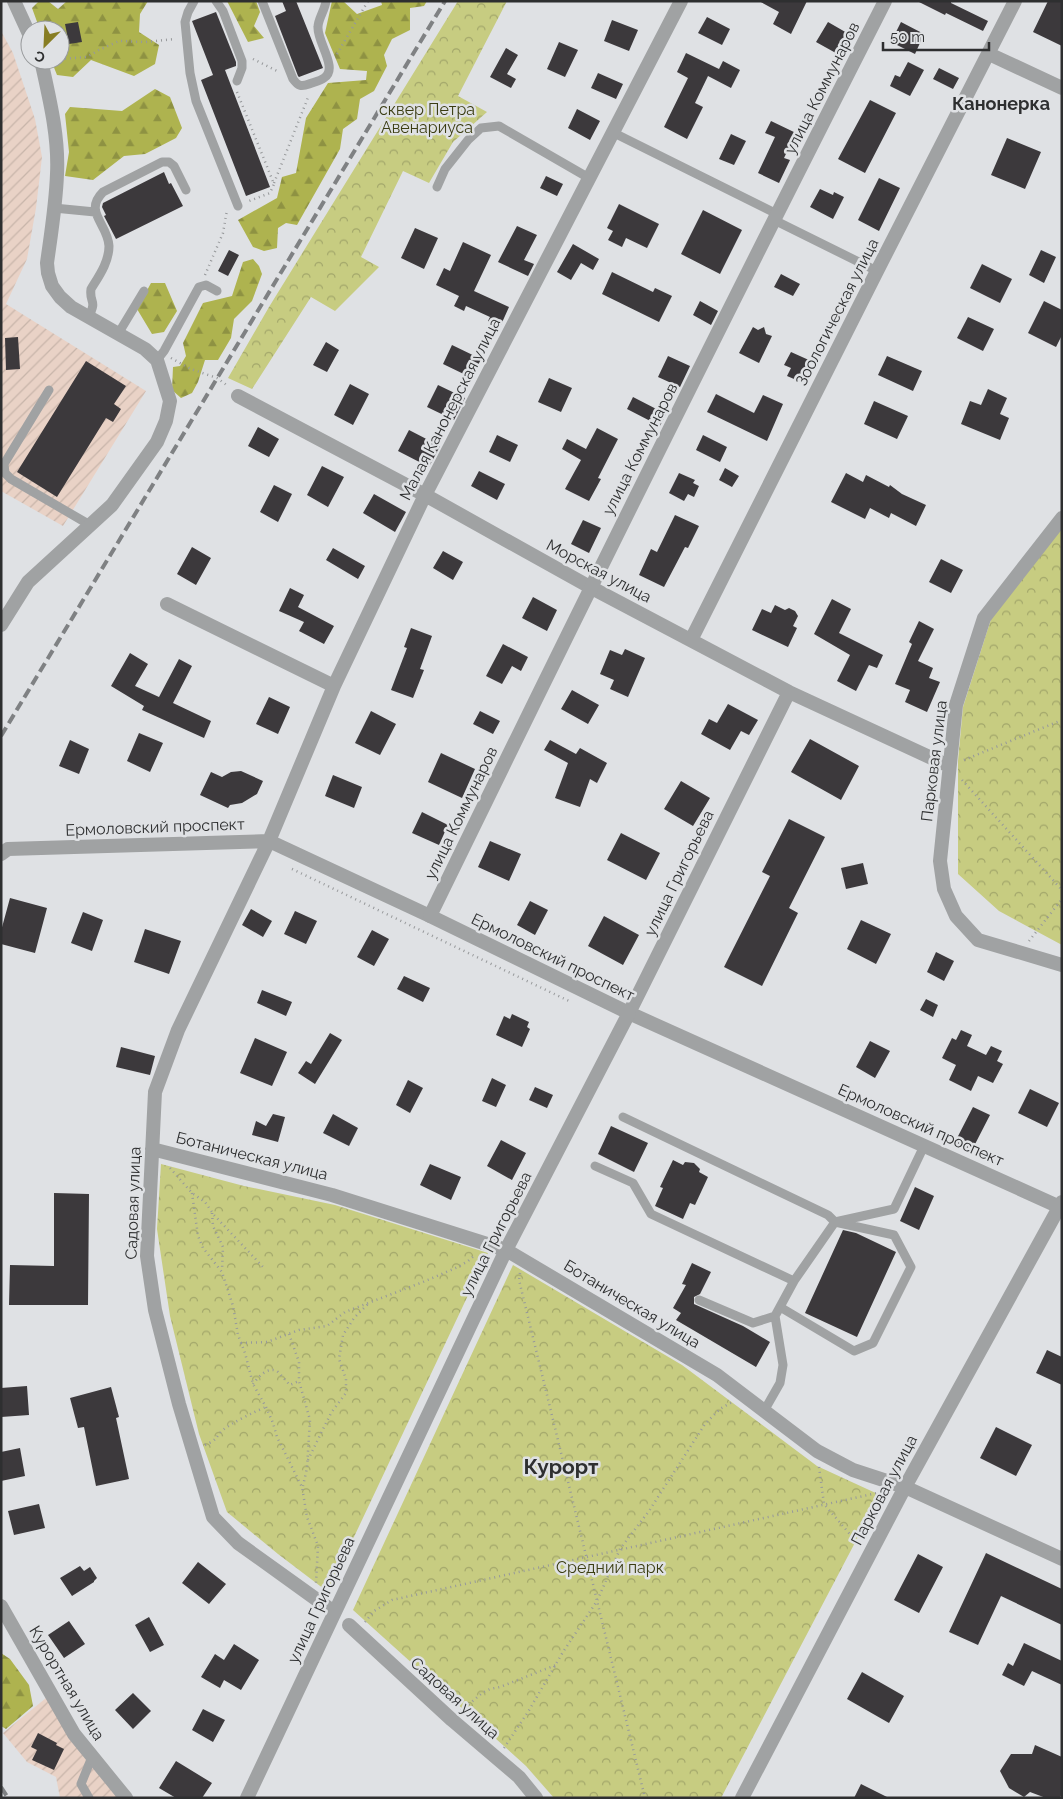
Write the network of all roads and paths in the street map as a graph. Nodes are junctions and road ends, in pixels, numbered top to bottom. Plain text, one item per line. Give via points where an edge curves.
1 (14, 1) edge
2 (194, 1) edge
3 (216, 1) edge
4 (262, 1) edge
5 (326, 1) edge
6 (368, 1) edge
7 (681, 1) edge
8 (886, 1) edge
9 (1015, 1) edge
10 (23, 20) edge
11 (187, 38) junction
12 (238, 51) junction
13 (989, 54) junction
14 (70, 58) edge
15 (330, 66) junction
16 (43, 70) edge
17 (293, 79) junction
18 (237, 81) joint
19 (314, 82) junction
20 (1062, 88) edge
21 (612, 132) junction
22 (589, 178) junction
23 (274, 184) junction
24 (437, 187) dead end
25 (186, 190) dead end
26 (238, 206) junction
27 (54, 208) junction
28 (95, 212) junction
29 (775, 217) junction
30 (877, 271) junction
31 (202, 285) junction
32 (144, 291) dead end
33 (217, 291) dead end
34 (88, 318) junction
35 (118, 334) junction
36 (157, 360) junction
37 (49, 390) dead end
38 (238, 396) joint
39 (426, 495) junction
40 (1062, 518) edge
41 (90, 525) junction
42 (590, 587) junction
43 (167, 604) dead end
44 (1, 625) edge
45 (691, 640) junction
46 (334, 686) junction
47 (789, 692) junction
48 (1062, 720) edge
49 (949, 766) junction
50 (269, 842) junction
51 (5, 851) edge
52 (288, 867) dead end
53 (1062, 890) edge
54 (1062, 899) edge
55 (430, 916) junction
56 (1021, 953) junction
57 (1062, 965) edge
58 (569, 1001) dead end
59 (629, 1013) junction
60 (623, 1117) dead end
61 (924, 1146) junction
62 (152, 1148) junction
63 (595, 1166) dead end
64 (192, 1194) junction
65 (1061, 1205) edge
66 (212, 1212) junction
67 (835, 1222) junction
68 (484, 1242) junction
69 (506, 1250) junction
70 (524, 1260) junction
71 (263, 1267) dead end
72 (222, 1272) junction
73 (794, 1281) junction
74 (700, 1300) dead end
75 (369, 1303) junction
76 (780, 1307) junction
77 (775, 1316) junction
78 (289, 1334) junction
79 (241, 1344) junction
80 (299, 1381) junction
81 (253, 1384) junction
82 (744, 1396) junction
83 (266, 1407) junction
84 (764, 1411) junction
85 (193, 1451) junction
86 (816, 1451) junction
87 (308, 1460) junction
88 (302, 1487) junction
89 (905, 1487) junction
90 (878, 1493) dead end
91 (824, 1504) junction
92 (620, 1549) junction
93 (869, 1556) junction
94 (586, 1557) junction
95 (1062, 1559) edge
96 (317, 1600) junction
97 (597, 1601) junction
98 (1, 1606) edge
99 (334, 1612) junction
100 (352, 1629) junction
101 (557, 1664) junction
102 (452, 1720) junction
103 (92, 1757) junction
104 (497, 1758) junction
105 (89, 1798) edge
106 (126, 1798) edge
107 (247, 1798) edge
108 (536, 1798) edge
109 (645, 1798) edge
110 (742, 1798) edge

1 - 10 street
2 - 11 lane via 185,22
3 - 12 lane
4 - 17 lane
5 - 15 lane via 317,26
6 - 15 path
7 - 21 street, Малая Канонерская улица
8 - 29 street, улица Коммунаров
9 - 13 street, Зоологическая улица
11 - 14 path via 119,41 87,57
11 - 26 lane via 196,101
12 - 17 path
12 - 18 lane via 242,68
13 - 20 street
13 - 30 street, Зоологическая улица
15 - 19 lane via 324,78
16 - 27 street via 57,150
17 - 19 lane via 304,86
18 - 23 path via 235,85
19 - 23 path
21 - 22 street, Малая Канонерская улица
21 - 29 lane
22 - 24 lane via 499,126 481,128 468,140 445,169
22 - 39 street, Малая Канонерская улица
23 - 26 path via 270,193
25 - 28 lane via 174,166 162,162 102,192 94,204
26 - 31 path via 227,210 223,233
27 - 28 lane
27 - 34 street via 47,263 52,286 71,307
28 - 34 lane via 109,247 107,261 91,289 94,307
29 - 30 lane
29 - 42 street, улица Коммунаров
30 - 45 street, Зоологическая улица
31 - 33 lane
31 - 36 lane
32 - 35 lane
34 - 35 street
35 - 36 street
36 - 38 path via 171,358 190,369 217,378
36 - 41 street via 170,401 166,420 157,442 135,474 112,505
37 - 41 lane via 4,464 5,473 10,480
38 - 39 street, Морская улица
39 - 42 street, Морская улица
39 - 46 street, Малая Канонерская улица
40 - 49 street, Парковая улица via 984,618 956,705
41 - 44 street via 28,582
42 - 45 street, Морская улица
42 - 55 street, улица Коммунаров
43 - 46 street
45 - 47 street, Морская улица
46 - 50 street, Малая Канонерская улица
47 - 49 street, Морская улица
47 - 59 street, улица Григорьева
48 - 49 path
49 - 53 path
49 - 56 street, Парковая улица via 940,861 944,889 956,916 978,940
50 - 51 street, Ермоловский проспект
50 - 55 street, Ермоловский проспект
50 - 62 street, Садовая улица via 178,1030 155,1092
52 - 58 path
54 - 56 path
55 - 59 street, Ермоловский проспект
56 - 57 street, Парковая улица
59 - 61 street, Ермоловский проспект
59 - 69 street, улица Григорьева
60 - 67 lane via 828,1215
61 - 65 street, Ермоловский проспект
61 - 67 lane via 894,1209
62 - 64 path
62 - 68 street, Ботаническая улица via 332,1195
62 - 85 street, Садовая улица via 147,1256 155,1310
63 - 73 lane via 633,1183 651,1214
64 - 66 path via 205,1202
64 - 72 path via 198,1236
65 - 89 street, Парковая улица
66 - 71 path
66 - 72 path via 213,1226 223,1247
67 - 73 lane
67 - 76 lane via 894,1235 911,1267 873,1343 854,1351
68 - 69 street, Ботаническая улица
68 - 75 path via 472,1258 458,1267
69 - 70 street, Ботаническая улица
69 - 99 street, улица Григорьева
70 - 82 street, Ботаническая улица via 717,1375
70 - 94 path via 519,1280
72 - 79 path
73 - 76 lane
74 - 77 lane via 753,1323
75 - 78 path via 345,1312 327,1326
75 - 87 path via 343,1335 339,1359 346,1379 346,1394 331,1413
76 - 77 lane
77 - 84 lane via 783,1365 780,1384
78 - 79 path via 267,1342
78 - 80 path via 299,1362
79 - 81 path
80 - 81 path via 290,1385 274,1370 259,1376
80 - 87 path via 310,1420
81 - 83 path
82 - 84 street, Ботаническая улица
82 - 92 path via 720,1409 705,1424 649,1511
83 - 85 path via 223,1430 215,1441
83 - 88 path
84 - 86 street, Ботаническая улица
85 - 96 street, Садовая улица via 213,1517 238,1542
86 - 89 street, Ботаническая улица via 853,1470
86 - 91 path
87 - 88 path
88 - 96 path via 307,1516 318,1546
89 - 93 street, Парковая улица
89 - 95 street, Ботаническая улица
90 - 91 path
91 - 92 path
91 - 93 path
92 - 94 path
92 - 97 path
93 - 110 street, Парковая улица
94 - 97 path
94 - 100 path via 392,1600
96 - 99 street, Садовая улица
97 - 101 path
97 - 109 path
98 - 103 street, Курортная улица via 74,1734
99 - 100 lane
99 - 107 street, улица Григорьева
100 - 102 street, Садовая улица
101 - 102 path via 482,1693
101 - 104 path
102 - 104 street, Садовая улица
103 - 105 lane via 81,1784
103 - 106 street, Курортная улица
104 - 108 street, Садовая улица

